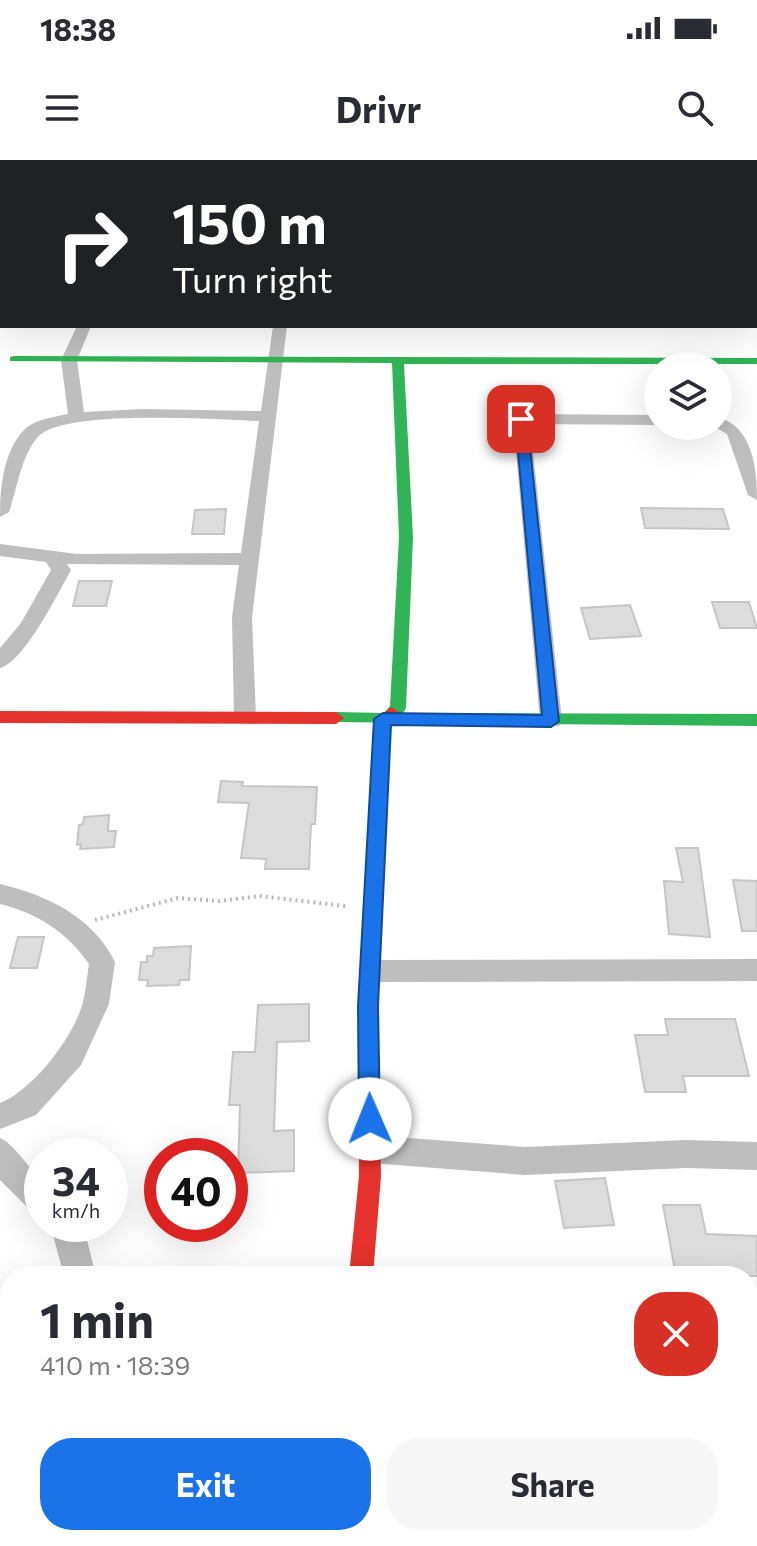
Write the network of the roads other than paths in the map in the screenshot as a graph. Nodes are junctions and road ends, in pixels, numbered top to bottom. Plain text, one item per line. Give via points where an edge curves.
1 (83, 328) edge
2 (280, 328) edge
3 (14, 359) dead end
4 (275, 359) junction
5 (398, 359) junction
6 (69, 360) junction
7 (757, 361) edge
8 (76, 416) junction
9 (269, 416) junction
10 (644, 420) edge
11 (732, 430) edge
12 (757, 495) edge
13 (0, 512) edge
14 (0, 550) edge
15 (53, 557) junction
16 (251, 559) junction
17 (0, 661) edge
18 (0, 717) edge
19 (245, 717) junction
20 (383, 719) junction
21 (757, 720) edge
22 (551, 721) junction
23 (0, 894) edge
24 (757, 970) edge
25 (372, 971) junction
26 (0, 1116) edge
27 (370, 1149) junction
28 (0, 1152) edge
29 (757, 1156) edge
30 (24, 1184) edge
31 (72, 1242) edge
32 (78, 1266) edge
33 (362, 1266) edge

1 - 6 street
2 - 4 street
3 - 6 street
4 - 5 street
4 - 6 street
4 - 9 street
5 - 7 street
5 - 20 street via 406,537 398,708
6 - 8 street
8 - 9 street
8 - 13 street via 44,423 32,432
9 - 16 street
10 - 22 street via 521,419
11 - 12 street
14 - 15 street
15 - 16 street
15 - 17 street via 61,570 29,627
16 - 19 street via 242,617
18 - 19 street
19 - 20 street
20 - 22 street
20 - 25 street
21 - 22 street
23 - 26 street via 53,911 87,939 102,962 96,1004 71,1056 26,1106
24 - 25 street
25 - 27 street
27 - 29 street via 525,1161
27 - 33 street
28 - 30 street
31 - 32 street

